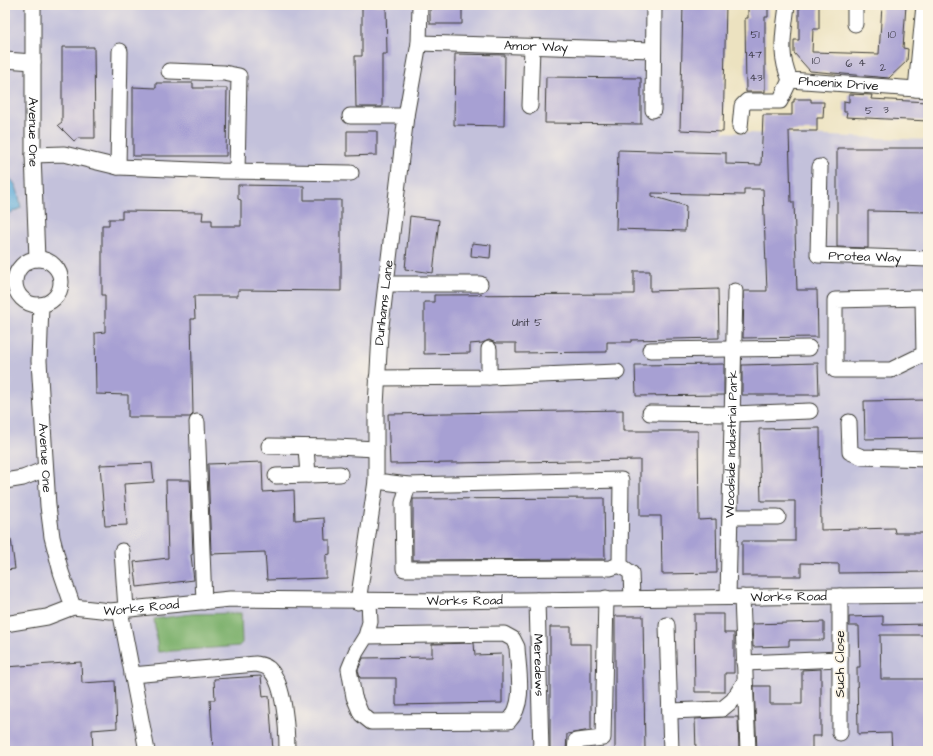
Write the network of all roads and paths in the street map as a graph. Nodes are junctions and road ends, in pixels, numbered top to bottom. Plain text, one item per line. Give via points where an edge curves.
1 (33, 5) edge
2 (420, 5) edge
3 (654, 5) edge
4 (787, 5) edge
5 (855, 5) edge
6 (924, 5) edge
7 (855, 24) dead end
8 (419, 43) junction
9 (532, 47) junction
10 (653, 50) junction
11 (120, 51) dead end
12 (5, 60) edge
13 (33, 62) junction
14 (169, 71) dead end
15 (790, 80) junction
16 (922, 89) edge
17 (530, 106) dead end
18 (652, 110) dead end
19 (350, 116) dead end
20 (406, 116) junction
21 (740, 127) dead end
22 (33, 154) junction
23 (118, 167) junction
24 (820, 167) dead end
25 (237, 172) junction
26 (351, 173) dead end
27 (37, 259) junction
28 (928, 259) edge
29 (386, 284) junction
30 (480, 284) dead end
31 (10, 285) edge
32 (735, 291) dead end
33 (41, 305) junction
34 (808, 348) dead end
35 (489, 349) dead end
36 (734, 349) junction
37 (650, 350) dead end
38 (926, 354) edge
39 (617, 372) dead end
40 (489, 377) junction
41 (377, 378) junction
42 (810, 411) dead end
43 (650, 413) dead end
44 (732, 414) junction
45 (197, 422) dead end
46 (849, 422) dead end
47 (269, 446) dead end
48 (306, 448) junction
49 (376, 449) junction
50 (928, 459) edge
51 (46, 470) junction
52 (340, 474) dead end
53 (308, 475) junction
54 (276, 476) dead end
55 (5, 481) edge
56 (376, 481) junction
57 (408, 485) junction
58 (730, 517) junction
59 (778, 517) dead end
60 (122, 551) dead end
61 (620, 565) junction
62 (928, 595) edge
63 (840, 596) junction
64 (735, 597) junction
65 (606, 598) junction
66 (632, 598) junction
67 (537, 600) junction
68 (204, 602) junction
69 (364, 602) junction
70 (73, 607) junction
71 (123, 610) junction
72 (5, 624) edge
73 (667, 625) dead end
74 (366, 636) junction
75 (840, 659) junction
76 (744, 663) junction
77 (132, 675) junction
78 (744, 683) junction
79 (670, 711) junction
80 (840, 733) dead end
81 (148, 751) edge
82 (287, 751) edge
83 (541, 751) edge
84 (575, 751) edge
85 (671, 751) edge
86 (748, 751) edge

1 - 13 street, Avenue One
2 - 8 street, Dunhams Lane
3 - 10 street
4 - 15 street, Phoenix Drive via 782,48 783,65
5 - 7 street
6 - 16 street
8 - 9 street, Amor Way
8 - 20 street, Dunhams Lane
9 - 10 street, Amor Way
9 - 17 street
10 - 18 street
11 - 23 street
12 - 13 street
13 - 22 street, Avenue One
14 - 25 street via 239,76
15 - 16 street, Phoenix Drive
15 - 21 street via 780,101 747,101 742,106
19 - 20 street
20 - 29 street, Dunhams Lane
22 - 23 street via 64,154
22 - 27 street, Avenue One
23 - 25 street
24 - 28 street, Protea Way via 818,255
25 - 26 street
27 - 31 street via 20,267
27 - 33 street via 46,260 54,265 61,281 56,297
29 - 30 street
29 - 41 street, Dunhams Lane
31 - 33 street via 24,300 32,305
32 - 36 street, Woodside Industrial Park
33 - 51 street, Avenue One via 39,361
34 - 36 street
35 - 40 street
36 - 37 street
36 - 44 street, Woodside Industrial Park
38 - 38 street via 923,298 835,300 835,370 891,370
39 - 40 street
40 - 41 street
41 - 49 street, Dunhams Lane
42 - 44 street
43 - 44 street
44 - 58 street, Woodside Industrial Park
45 - 68 street
46 - 50 street via 850,452 862,457
47 - 48 street
48 - 49 street via 336,446
48 - 53 street
49 - 56 street, Dunhams Lane
51 - 55 street
51 - 70 street, Avenue One via 52,537
52 - 53 street
53 - 54 street
56 - 57 street
56 - 69 street, Dunhams Lane
57 - 61 street via 621,480
57 - 61 street via 403,503 404,569 610,568
58 - 59 street
58 - 64 street, Woodside Industrial Park
60 - 71 street
61 - 66 street via 632,573
62 - 63 street, Works Road
63 - 64 street, Works Road
63 - 75 street, Such Close
64 - 66 street, Works Road
64 - 76 street
65 - 66 street, Works Road
65 - 67 street, Works Road
65 - 84 street via 603,738 576,741
67 - 69 street, Works Road
67 - 83 street, Meredews
68 - 69 street, Works Road via 230,599 290,599
68 - 71 street, Works Road
69 - 74 street, Dunhams Lane via 370,622
70 - 71 street, Works Road
70 - 72 street, Works Road via 47,617
71 - 77 street
73 - 79 street
74 - 74 street via 349,669 354,697 361,714 371,722 509,722 516,714 519,703 517,647 513,639 504,634
75 - 76 street
75 - 80 street, Such Close
76 - 78 street
77 - 81 street
77 - 82 street via 256,664 270,669 278,683 287,731
78 - 79 street via 733,700 722,709
78 - 86 street
79 - 85 street

